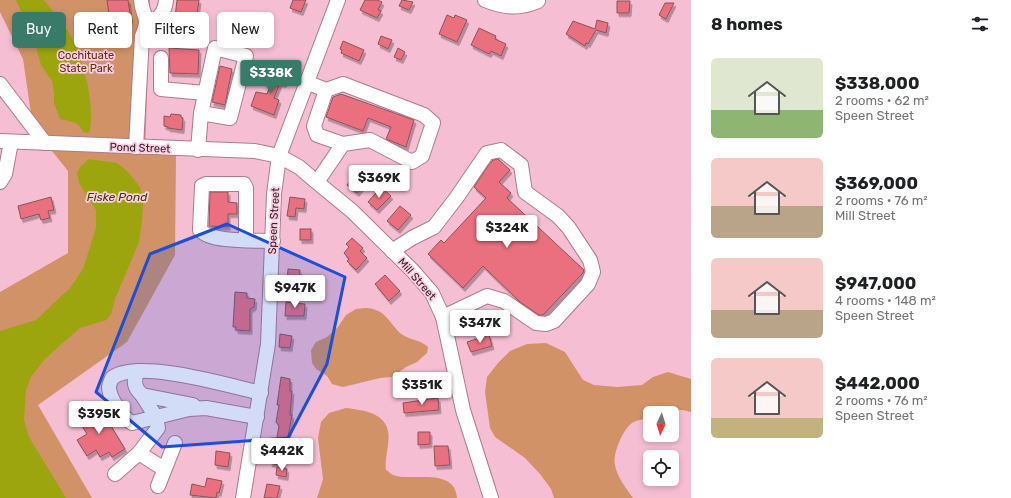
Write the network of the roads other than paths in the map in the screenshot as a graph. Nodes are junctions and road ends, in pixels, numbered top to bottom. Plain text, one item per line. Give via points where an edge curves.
1 (141, 0) edge
2 (166, 0) edge
3 (338, 0) edge
4 (485, 0) edge
5 (538, 1) dead end
6 (145, 12) edge
7 (163, 12) edge
8 (141, 48) edge
9 (161, 58) dead end
10 (306, 82) junction
11 (0, 84) edge
12 (326, 90) junction
13 (205, 93) junction
14 (201, 113) junction
15 (5, 142) edge
16 (45, 143) junction
17 (343, 144) junction
18 (136, 148) junction
19 (198, 150) junction
20 (279, 156) junction
21 (0, 182) edge
22 (317, 182) junction
23 (246, 240) junction
24 (273, 242) junction
25 (392, 251) junction
26 (443, 317) junction
27 (138, 371) junction
28 (261, 393) junction
29 (142, 395) junction
30 (206, 408) junction
31 (156, 417) junction
32 (257, 417) junction
33 (175, 443) dead end
34 (139, 453) junction
35 (164, 469) junction
36 (115, 474) dead end
37 (158, 486) dead end
38 (243, 498) edge
39 (491, 498) edge

1 - 6 street
2 - 7 street
3 - 10 street, Speen Street
4 - 5 street via 510,7 525,6
8 - 18 street
9 - 13 street via 161,90
10 - 12 street
10 - 20 street, Speen Street
11 - 16 street
12 - 17 street via 314,126 317,135
12 - 17 street via 343,84 424,115 433,123 422,156 412,162 370,140
13 - 14 street
13 - 14 street via 215,48 246,56 230,118
14 - 19 street
15 - 16 street, Pond Street
15 - 21 street via 9,159
16 - 18 street, Pond Street
17 - 22 street
18 - 19 street, Pond Street
19 - 20 street, Pond Street via 255,151
20 - 22 street, Mill Street
20 - 24 street, Speen Street via 274,194
22 - 25 street, Mill Street
23 - 23 street via 211,237 200,230 202,186 244,184
23 - 24 street
24 - 28 street, Speen Street via 270,319
25 - 26 street, Mill Street via 432,293
25 - 26 street via 434,227 487,153 501,150 521,165 525,192 558,216 590,260 592,272 588,284 554,321 546,324 536,323 504,301 487,296
26 - 39 street, Mill Street via 463,410
27 - 28 street via 155,371
27 - 29 street via 135,382 137,390
27 - 31 street via 116,375 110,383 110,393 132,423
28 - 32 street, Speen Street
29 - 30 street
29 - 31 street
30 - 31 street via 189,409
30 - 32 street
31 - 34 street via 158,428
32 - 38 street, Speen Street
33 - 35 street
34 - 35 street
34 - 36 street
35 - 37 street

